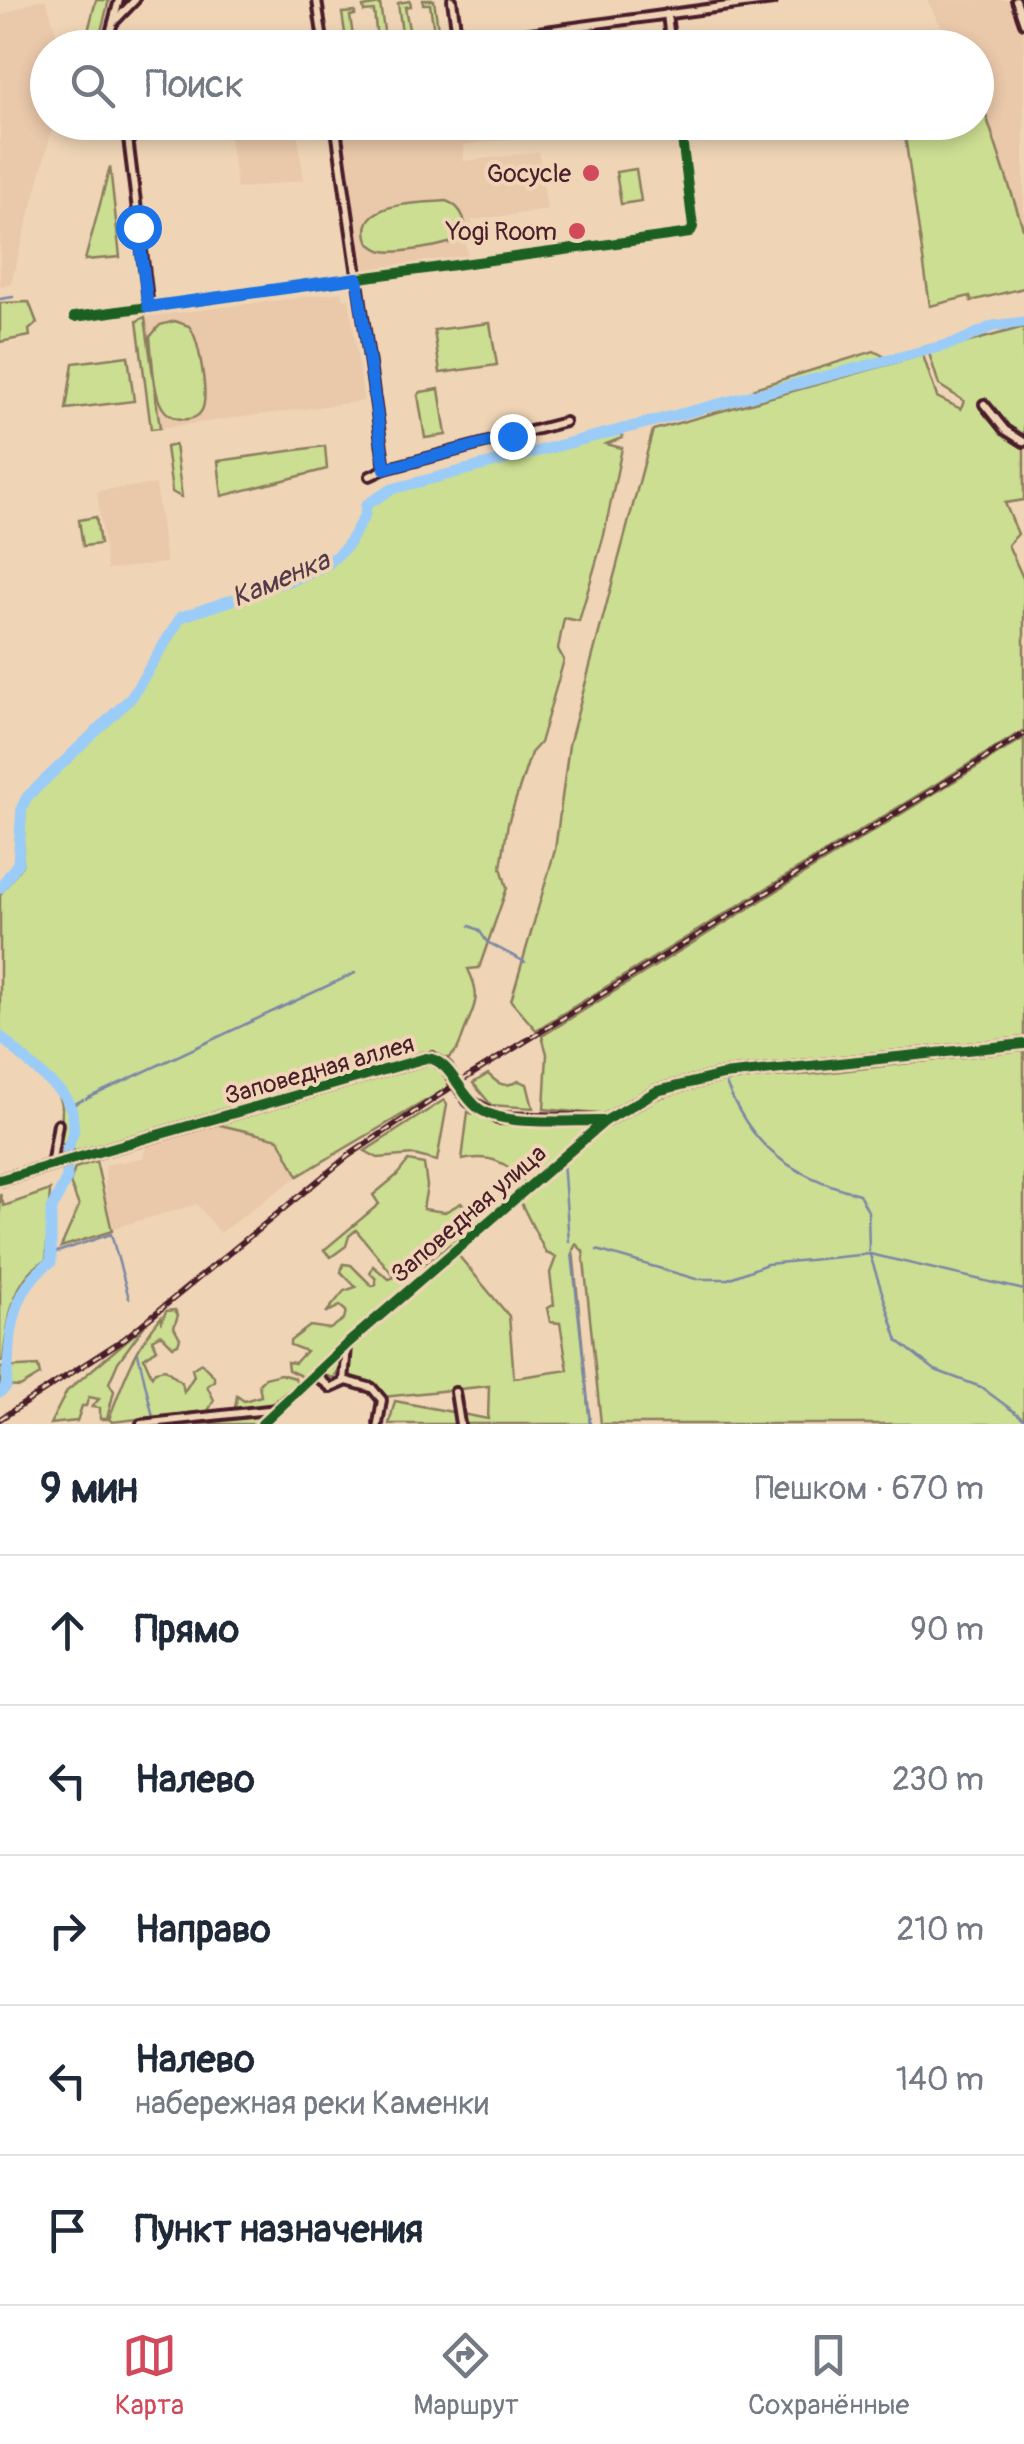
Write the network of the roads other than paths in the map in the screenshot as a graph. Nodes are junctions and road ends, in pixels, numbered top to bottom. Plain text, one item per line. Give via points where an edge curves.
1 (119, 0) edge
2 (135, 0) edge
3 (317, 0) edge
4 (452, 0) edge
5 (773, 0) edge
6 (1016, 0) edge
7 (667, 14) junction
8 (1024, 23) edge
9 (112, 24) junction
10 (110, 30) edge
11 (321, 30) edge
12 (456, 30) edge
13 (548, 30) edge
14 (669, 30) edge
15 (128, 140) edge
16 (338, 140) edge
17 (682, 140) edge
18 (357, 278) junction
19 (148, 307) junction
20 (74, 317) dead end
21 (984, 404) dead end
22 (564, 422) dead end
23 (1024, 442) edge
24 (385, 469) junction
25 (370, 476) dead end
26 (1024, 1044) edge
27 (605, 1121) junction
28 (58, 1124) dead end
29 (55, 1166) junction
30 (0, 1180) edge
31 (348, 1344) junction
32 (314, 1375) junction
33 (344, 1381) junction
34 (455, 1392) dead end
35 (278, 1409) junction
36 (141, 1424) edge
37 (262, 1424) edge
38 (378, 1424) edge
39 (460, 1424) edge

1 - 9 street
2 - 9 street
3 - 11 street
4 - 12 street
5 - 7 street
6 - 8 street
7 - 13 street
7 - 14 street
9 - 10 street
15 - 19 street
16 - 18 street
17 - 18 street via 690,234
18 - 19 street
18 - 24 street
19 - 20 street
21 - 23 street
22 - 24 street
24 - 25 street
26 - 27 street, Заповедная улица via 723,1075 657,1091
27 - 29 street, Заповедная аллея via 498,1118 469,1101 432,1058
27 - 31 street, Заповедная улица
28 - 29 street
29 - 30 street
31 - 32 street, Заповедная улица
31 - 33 street
32 - 33 street via 332,1388
32 - 35 street, Заповедная улица
33 - 38 street via 372,1388 382,1400
34 - 39 street
35 - 36 street
35 - 37 street, Заповедная улица

